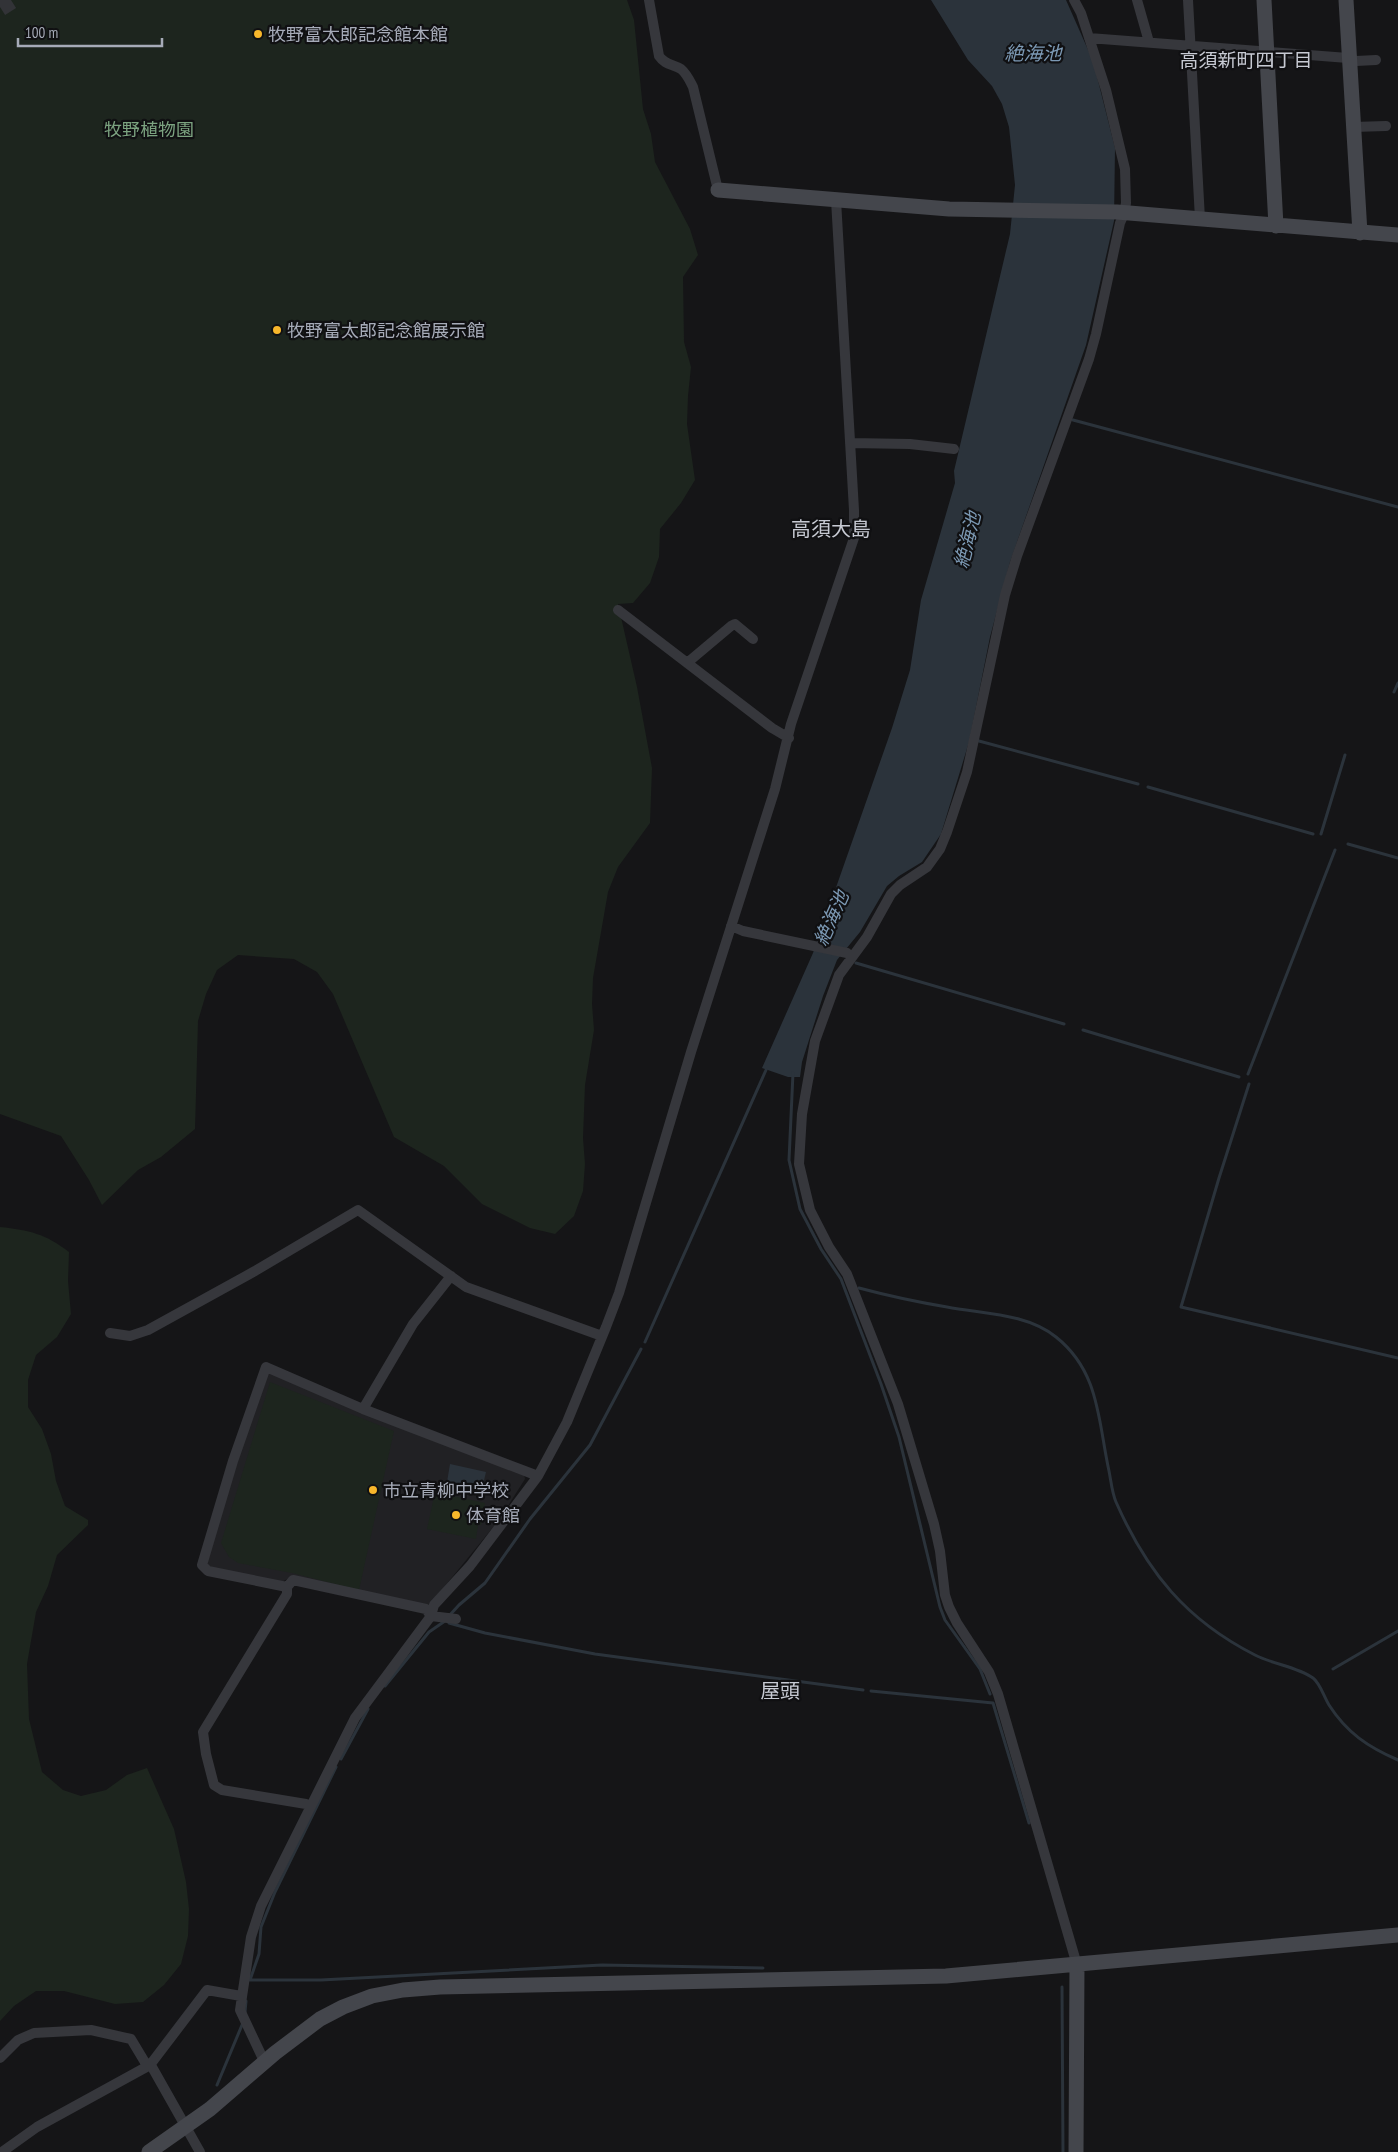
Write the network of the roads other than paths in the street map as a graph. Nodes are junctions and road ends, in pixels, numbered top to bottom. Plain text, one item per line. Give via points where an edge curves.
1 (649, 0) edge
2 (1074, 0) edge
3 (1137, 0) edge
4 (1188, 0) edge
5 (1264, 0) edge
6 (1346, 0) edge
7 (1089, 38) junction
8 (1149, 42) junction
9 (1190, 45) junction
10 (1267, 52) junction
11 (1348, 58) junction
12 (1376, 60) dead end
13 (1386, 126) dead end
14 (1353, 128) junction
15 (718, 190) joint
16 (836, 200) junction
17 (1121, 213) junction
18 (1200, 219) junction
19 (1276, 226) junction
20 (1360, 232) junction
21 (1398, 235) edge
22 (850, 443) junction
23 (954, 449) dead end
24 (618, 610) dead end
25 (753, 640) dead end
26 (687, 663) junction
27 (789, 738) junction
28 (731, 926) junction
29 (849, 955) junction
30 (451, 1276) junction
31 (110, 1333) dead end
32 (602, 1336) junction
33 (363, 1410) junction
34 (538, 1476) junction
35 (287, 1587) junction
36 (431, 1616) junction
37 (456, 1619) dead end
38 (310, 1806) junction
39 (1398, 1935) edge
40 (1077, 1965) junction
41 (241, 1996) junction
42 (0, 2058) edge
43 (265, 2063) junction
44 (150, 2065) junction
45 (184, 2126) junction
46 (2, 2152) edge
47 (149, 2152) edge
48 (200, 2152) edge
49 (1076, 2152) edge

1 - 15 street via 659,56 664,62 681,69 693,87
2 - 7 street
3 - 8 street
4 - 9 street
5 - 10 street
6 - 11 street
7 - 8 street
7 - 17 street via 1106,90 1125,169
8 - 9 street
9 - 10 street
9 - 18 street
10 - 11 street
10 - 19 street
11 - 12 street
11 - 14 street
13 - 14 street
14 - 20 street
15 - 16 street
16 - 17 street via 1009,211
16 - 22 street
17 - 18 street
17 - 29 street via 1089,359 1005,595 969,764 950,824 934,859 891,894 867,937
18 - 19 street
19 - 20 street
20 - 21 street
22 - 23 street
22 - 27 street via 854,538
24 - 26 street
25 - 26 street via 735,624
26 - 27 street
27 - 28 street
28 - 29 street
28 - 32 street via 619,1293
29 - 40 street via 815,1041 802,1114 799,1164 810,1210 847,1274 898,1404 934,1524 947,1601 957,1623 989,1672 998,1694
30 - 31 street via 358,1210 255,1272 148,1330 130,1336
30 - 32 street via 466,1287
30 - 33 street via 413,1324
32 - 34 street via 567,1422
33 - 34 street
33 - 35 street via 266,1368 262,1375 202,1566 208,1571
34 - 36 street via 470,1566 434,1605
35 - 36 street via 293,1580 426,1609
35 - 38 street via 287,1594 203,1732 214,1784 222,1790
36 - 37 street
36 - 38 street via 355,1718
38 - 41 street via 256,1921
39 - 40 street
40 - 43 street via 902,1978 450,1986 403,1990 372,1996 320,2019
40 - 49 street
41 - 43 street via 240,2010
41 - 44 street via 207,1990
42 - 44 street via 18,2040 34,2033 91,2030 130,2039 146,2064
43 - 45 street via 210,2110
44 - 45 street
44 - 46 street via 37,2127
45 - 47 street
45 - 48 street

